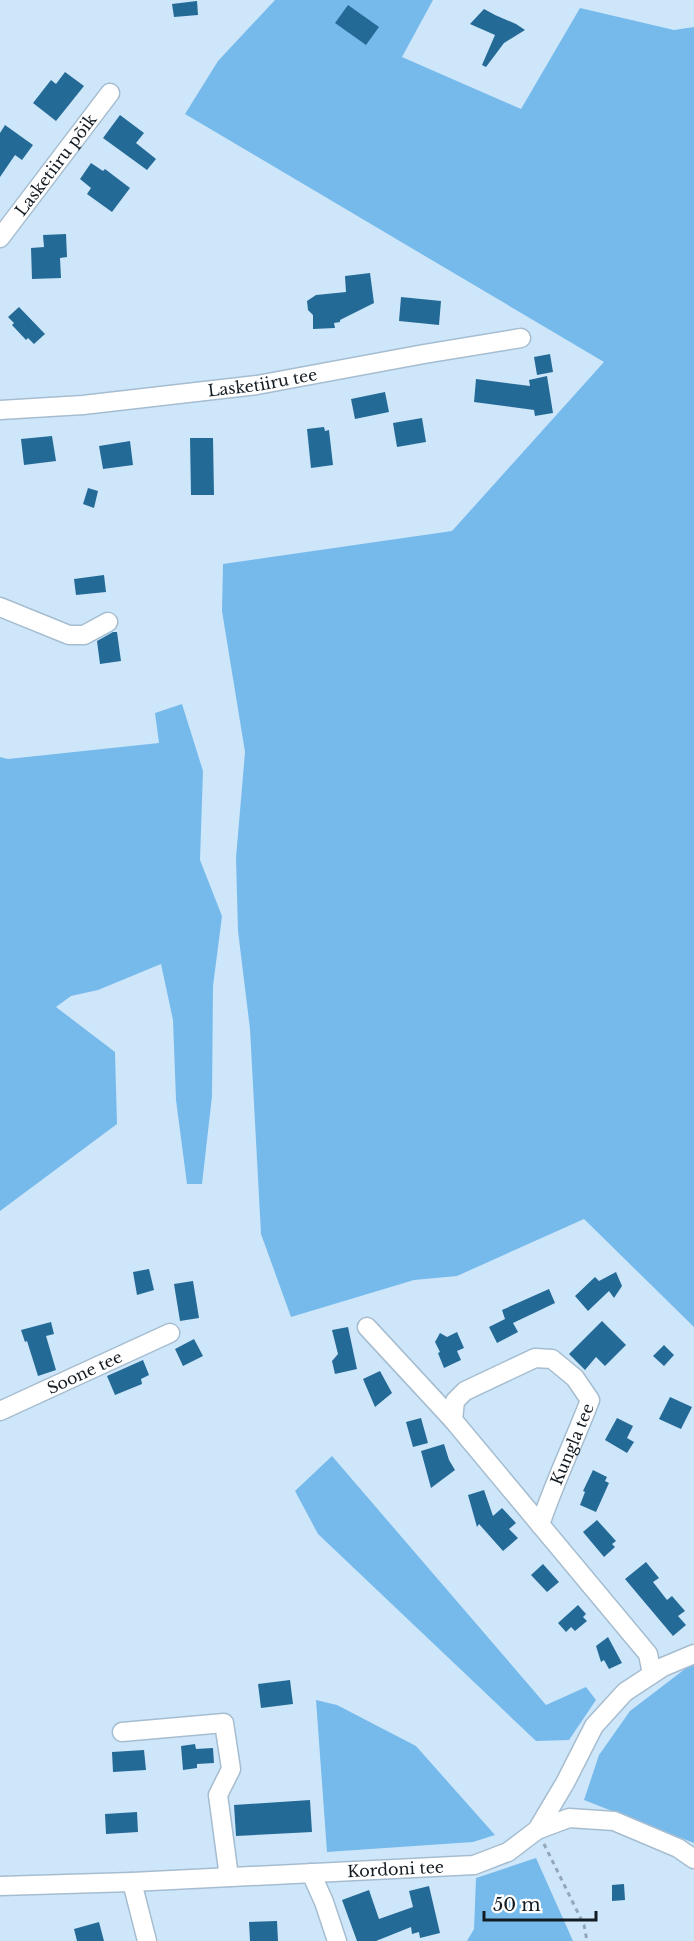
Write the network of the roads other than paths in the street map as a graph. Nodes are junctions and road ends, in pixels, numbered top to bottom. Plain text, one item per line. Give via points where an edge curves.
1 (110, 93) dead end
2 (0, 238) edge
3 (521, 338) dead end
4 (0, 410) edge
5 (0, 607) edge
6 (108, 622) dead end
7 (367, 1327) dead end
8 (170, 1333) dead end
9 (0, 1411) edge
10 (453, 1420) junction
11 (540, 1525) junction
12 (694, 1654) edge
13 (652, 1674) junction
14 (122, 1732) dead end
15 (537, 1830) junction
16 (694, 1859) edge
17 (310, 1873) junction
18 (229, 1877) junction
19 (132, 1882) junction
20 (0, 1886) edge
21 (147, 1941) edge
22 (337, 1941) edge

1 - 2 street, Lasketiiru põik
3 - 4 street, Lasketiiru tee via 257,385 83,405
5 - 6 street via 69,635 84,635
7 - 10 street
8 - 9 street, Soone tee
10 - 11 street
10 - 11 street, Kungla tee via 455,1401 465,1390 535,1358 552,1359 575,1378 590,1400
11 - 13 street via 648,1654
12 - 13 street, Kordoni tee
13 - 15 street, Kordoni tee via 625,1692 594,1726 566,1784
14 - 18 street via 224,1723 231,1769 218,1795
15 - 16 street via 569,1818 614,1821 678,1848
15 - 17 street, Kordoni tee via 508,1852 474,1865
17 - 18 street, Kordoni tee
17 - 22 street
18 - 19 street, Kordoni tee
19 - 20 street, Kordoni tee
19 - 21 street

